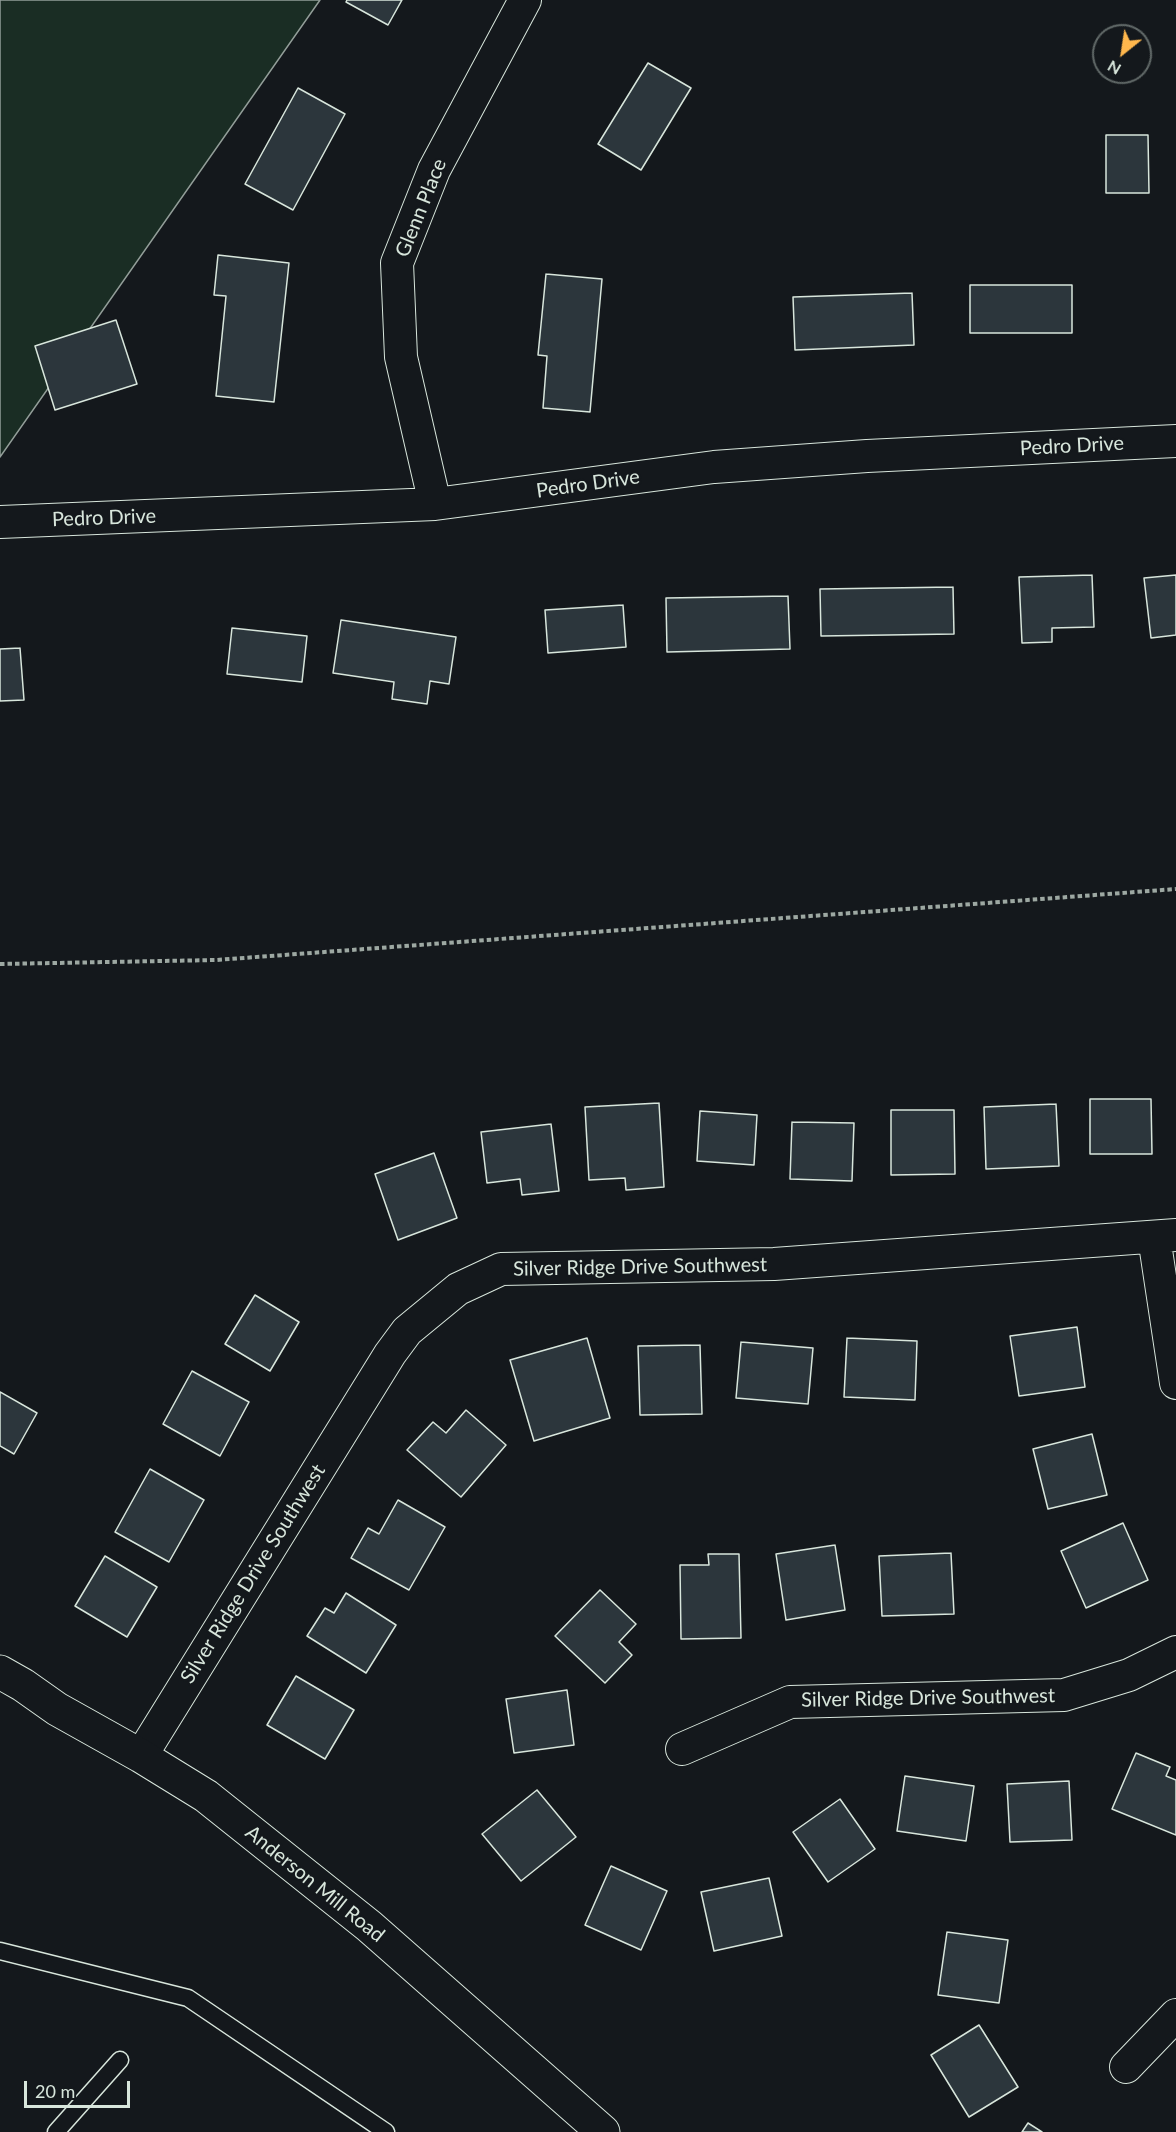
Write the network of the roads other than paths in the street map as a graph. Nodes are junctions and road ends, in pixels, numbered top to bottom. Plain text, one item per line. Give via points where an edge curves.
1 (525, 0) edge
2 (1176, 441) edge
3 (435, 504) junction
4 (0, 522) edge
5 (1165, 1236) edge
6 (1176, 1383) edge
7 (1176, 1652) edge
8 (8, 1681) edge
9 (682, 1749) dead end
10 (141, 1756) junction
11 (0, 1951) edge
12 (1176, 2015) edge
13 (120, 2060) dead end
14 (1126, 2067) dead end
15 (56, 2132) edge
16 (386, 2132) edge
17 (603, 2132) edge

1 - 3 street, Glenn Place via 434,170 397,263 401,357
2 - 3 street, Pedro Drive via 714,467
3 - 4 street, Pedro Drive
5 - 6 street
5 - 10 street, Silver Ridge Drive Southwest via 774,1264 501,1269 458,1289 407,1331 390,1354
7 - 9 street, Silver Ridge Drive Southwest via 1129,1675 1064,1695 790,1702
8 - 10 street, Anderson Mill Road
10 - 17 street, Anderson Mill Road via 206,1796 369,1926
11 - 16 lane via 188,1998
12 - 14 street
13 - 15 lane

